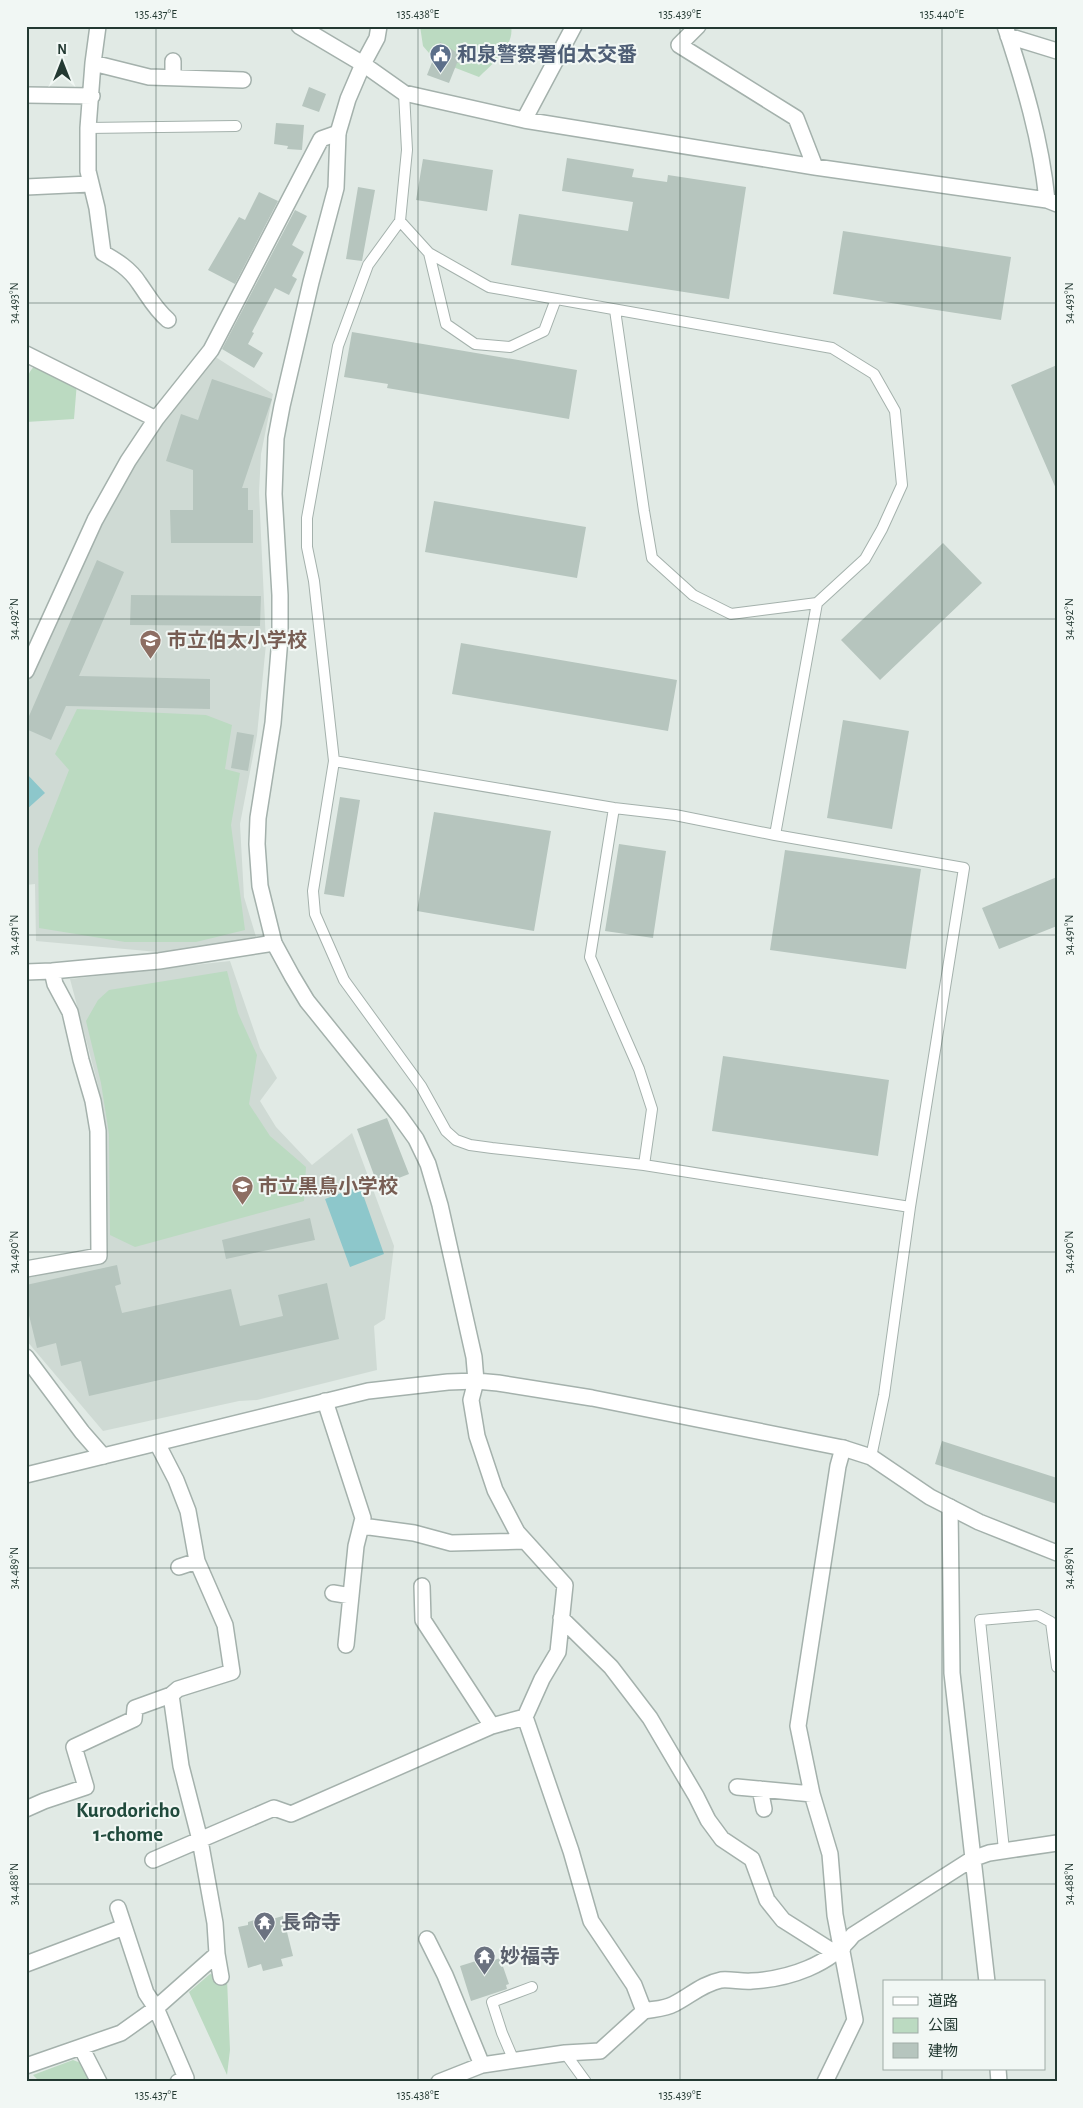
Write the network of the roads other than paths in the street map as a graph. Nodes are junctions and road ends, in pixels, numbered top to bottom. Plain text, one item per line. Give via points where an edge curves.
1 (98, 26) edge
2 (299, 26) edge
3 (379, 26) edge
4 (574, 26) edge
5 (698, 26) edge
6 (1007, 31) edge
7 (1057, 51) edge
8 (173, 61) dead end
9 (93, 62) junction
10 (363, 64) junction
11 (173, 77) junction
12 (244, 80) dead end
13 (404, 93) junction
14 (26, 95) edge
15 (92, 96) junction
16 (524, 120) junction
17 (236, 126) dead end
18 (88, 128) junction
19 (338, 133) junction
20 (815, 167) junction
21 (90, 184) junction
22 (26, 187) edge
23 (1052, 202) edge
24 (400, 221) junction
25 (429, 253) junction
26 (556, 299) junction
27 (615, 310) junction
28 (168, 320) dead end
29 (26, 354) edge
30 (156, 419) junction
31 (816, 603) junction
32 (26, 671) edge
33 (334, 761) junction
34 (614, 808) junction
35 (775, 835) junction
36 (274, 943) junction
37 (52, 971) junction
38 (26, 972) edge
39 (644, 1166) junction
40 (910, 1207) junction
41 (26, 1269) edge
42 (26, 1357) edge
43 (476, 1381) junction
44 (325, 1402) junction
45 (157, 1443) junction
46 (843, 1448) junction
47 (103, 1456) junction
48 (871, 1457) junction
49 (26, 1475) edge
50 (950, 1507) junction
51 (362, 1526) junction
52 (525, 1541) junction
53 (1057, 1552) edge
54 (197, 1561) junction
55 (179, 1567) dead end
56 (422, 1586) dead end
57 (333, 1594) dead end
58 (351, 1596) junction
59 (561, 1618) junction
60 (346, 1645) dead end
61 (1056, 1648) edge
62 (1057, 1667) edge
63 (171, 1695) junction
64 (524, 1718) junction
65 (492, 1726) junction
66 (737, 1787) dead end
67 (760, 1789) junction
68 (812, 1794) junction
69 (26, 1809) edge
70 (764, 1810) dead end
71 (200, 1840) junction
72 (1057, 1843) edge
73 (1004, 1850) junction
74 (153, 1860) dead end
75 (972, 1860) junction
76 (118, 1908) dead end
77 (124, 1928) junction
78 (427, 1939) dead end
79 (843, 1948) junction
80 (216, 1954) junction
81 (26, 1964) edge
82 (222, 1976) dead end
83 (987, 1980) edge
84 (532, 1987) dead end
85 (156, 2008) junction
86 (644, 2011) junction
87 (81, 2047) junction
88 (565, 2053) junction
89 (514, 2061) junction
90 (482, 2065) junction
91 (26, 2066) edge
92 (99, 2082) edge
93 (178, 2082) edge
94 (439, 2082) edge
95 (586, 2082) edge
96 (825, 2082) edge

1 - 9 street
2 - 10 street
3 - 10 street via 377,38
4 - 16 street
5 - 20 street via 679,45 796,118
6 - 7 street
6 - 23 street via 1030,102
8 - 11 street
9 - 11 street via 149,77
9 - 15 street
10 - 13 street
10 - 19 street
11 - 12 street
13 - 16 street
13 - 24 lane via 407,150
14 - 15 street
15 - 18 street
16 - 20 street
17 - 18 lane
18 - 21 street
19 - 30 street via 321,139 211,350
19 - 36 street via 336,188 276,438 274,494 280,647 257,844 260,886
20 - 23 street
21 - 22 street
21 - 28 street via 103,253 124,265 156,310
24 - 25 lane
24 - 33 lane via 368,265 338,346 307,518 307,547 314,581
25 - 26 lane via 489,287
25 - 26 lane via 446,324 475,344 510,348 544,331
26 - 27 lane
27 - 31 lane via 652,558 693,595 731,614
27 - 31 lane via 832,348 874,374 895,411 902,485 865,559
29 - 30 street
30 - 32 street via 95,520
31 - 35 lane
33 - 34 lane
33 - 39 lane via 313,891 315,914 344,980 421,1086 446,1131 456,1140 470,1145
34 - 35 lane via 675,815
34 - 39 lane via 590,957 639,1069 652,1109
35 - 40 lane via 964,868
36 - 37 street
36 - 43 street via 307,1001 398,1114 416,1139 428,1164 474,1357
37 - 38 street
37 - 41 street via 70,1012 98,1131 99,1256
39 - 40 lane
40 - 48 lane via 884,1396
42 - 47 street
43 - 44 street via 390,1388
43 - 46 street via 592,1398
43 - 52 street via 471,1400 477,1436 495,1490
44 - 45 street
44 - 51 street via 363,1518
45 - 47 street
45 - 54 street via 188,1511
46 - 48 street
46 - 68 street via 798,1726
47 - 49 street
48 - 50 street
50 - 53 street via 979,1522
50 - 75 street via 952,1673
51 - 52 street via 414,1533 452,1544
51 - 58 street via 356,1546
52 - 59 street via 565,1585
54 - 55 street
54 - 63 street via 225,1625 232,1672 178,1689
56 - 65 street via 423,1620
57 - 58 street
58 - 60 street
59 - 64 street via 558,1652
59 - 79 street via 611,1667 650,1718 708,1820 722,1839 752,1859 766,1900 783,1920 832,1951
61 - 62 lane
61 - 73 lane via 1052,1622 1038,1615 980,1620
63 - 69 street via 135,1708 134,1719 74,1747 86,1787
63 - 71 street via 181,1766
64 - 65 street
64 - 86 street via 571,1851 591,1920 634,1985
65 - 71 street via 291,1814 274,1808
66 - 67 street
67 - 68 street
67 - 70 street
68 - 79 street via 830,1854 835,1914
71 - 74 street
71 - 80 street via 215,1923
72 - 73 street
73 - 75 street
75 - 79 street via 853,1935
75 - 83 street
76 - 77 street
77 - 81 street
77 - 85 street via 146,1993
78 - 90 street
79 - 86 street via 822,1962 784,1977 722,1980 699,1988 672,2005
79 - 96 street via 855,2020
80 - 82 street
80 - 85 street
84 - 89 lane via 492,2002
85 - 87 street via 121,2033
85 - 93 street via 186,2078
86 - 88 street via 600,2051
87 - 91 street
87 - 92 street
88 - 89 street
88 - 95 lane
89 - 90 street
90 - 94 street

